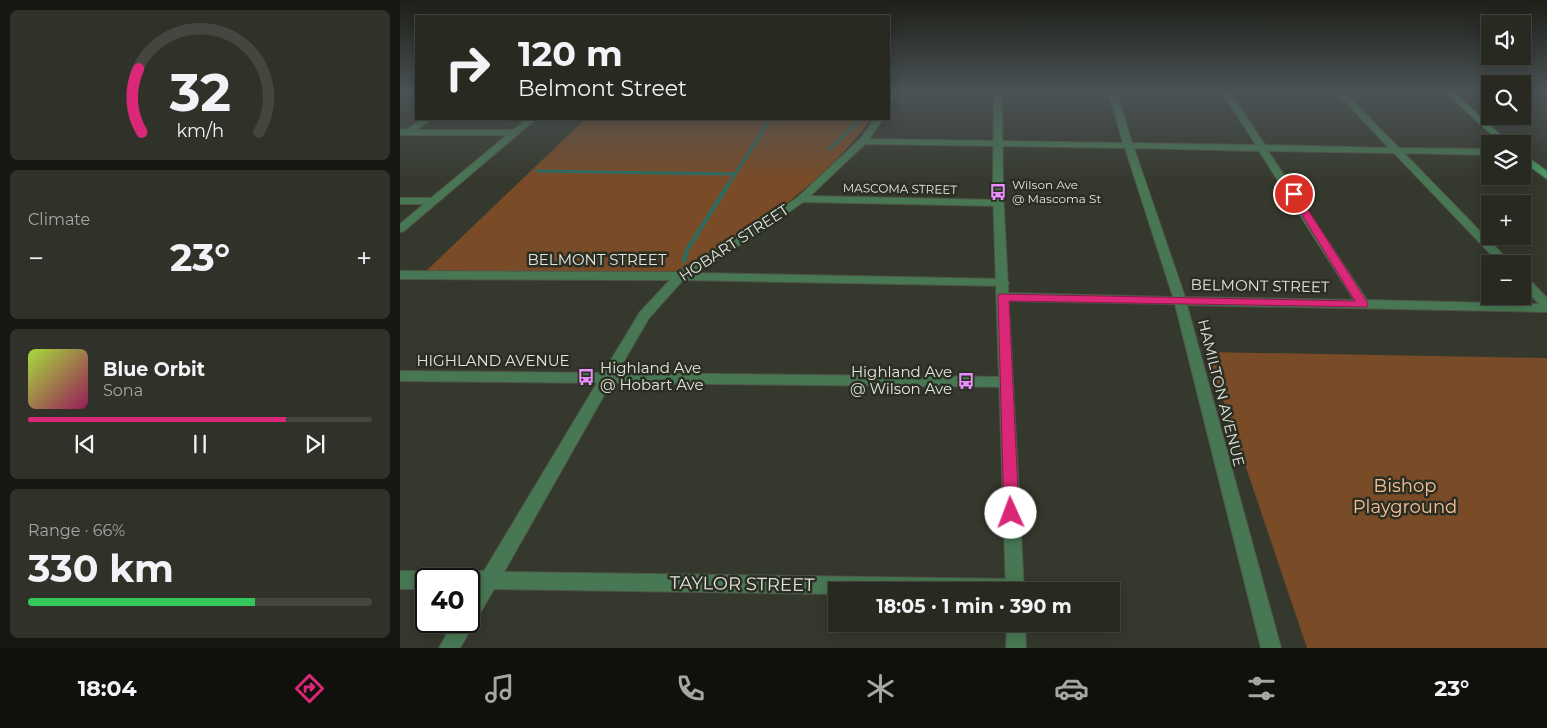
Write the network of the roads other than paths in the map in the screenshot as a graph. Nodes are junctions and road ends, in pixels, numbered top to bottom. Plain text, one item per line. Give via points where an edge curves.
1 (422, 122) edge
2 (528, 122) edge
3 (877, 122) edge
4 (998, 122) edge
5 (1122, 122) edge
6 (1246, 122) edge
7 (1370, 122) edge
8 (1482, 122) edge
9 (514, 133) junction
10 (402, 134) edge
11 (1497, 135) edge
12 (863, 142) junction
13 (998, 144) junction
14 (1129, 146) junction
15 (1263, 149) junction
16 (1398, 150) junction
17 (1481, 152) edge
18 (1531, 162) edge
19 (1542, 169) edge
20 (1547, 176) edge
21 (801, 199) junction
22 (400, 201) edge
23 (434, 201) junction
24 (999, 203) junction
25 (400, 229) edge
26 (1498, 255) edge
27 (400, 275) edge
28 (680, 276) junction
29 (1003, 283) junction
30 (1531, 289) edge
31 (1003, 297) junction
32 (1180, 300) junction
33 (1363, 304) junction
34 (1547, 306) edge
35 (400, 376) edge
36 (607, 377) junction
37 (1006, 382) junction
38 (400, 580) edge
39 (415, 580) edge
40 (480, 580) edge
41 (489, 580) junction
42 (1015, 582) edge
43 (828, 586) edge
44 (480, 595) edge
45 (1016, 632) edge
46 (458, 633) edge
47 (449, 648) edge
48 (1016, 648) edge
49 (1271, 648) edge

1 - 10 street
2 - 9 street
3 - 12 street, HOBART STREET
4 - 13 street
5 - 14 street, HAMILTON AVENUE
6 - 15 street
7 - 16 street
8 - 11 main road
9 - 10 street
9 - 23 street
12 - 13 street
12 - 21 street, HOBART STREET
13 - 14 street
13 - 24 street
14 - 15 street
14 - 32 street, HAMILTON AVENUE
15 - 16 street
15 - 33 street
16 - 17 street
16 - 26 street
18 - 19 main road
19 - 20 main road
21 - 24 street, MASCOMA STREET
21 - 28 street, HOBART STREET
22 - 23 street
23 - 25 street
24 - 29 street
27 - 28 street, BELMONT STREET
28 - 29 street, BELMONT STREET
28 - 36 street, HOBART STREET via 644,316
29 - 31 street
30 - 34 street
31 - 32 street, BELMONT STREET
31 - 37 street
32 - 33 street, BELMONT STREET
32 - 49 street, HAMILTON AVENUE
33 - 34 street, BELMONT STREET
35 - 36 street, HIGHLAND AVENUE
36 - 37 street, HIGHLAND AVENUE
36 - 41 street, HOBART STREET
37 - 42 street
38 - 39 street
40 - 41 street, TAYLOR STREET
41 - 43 street, TAYLOR STREET
41 - 44 street, HOBART STREET
45 - 48 street
46 - 47 street

